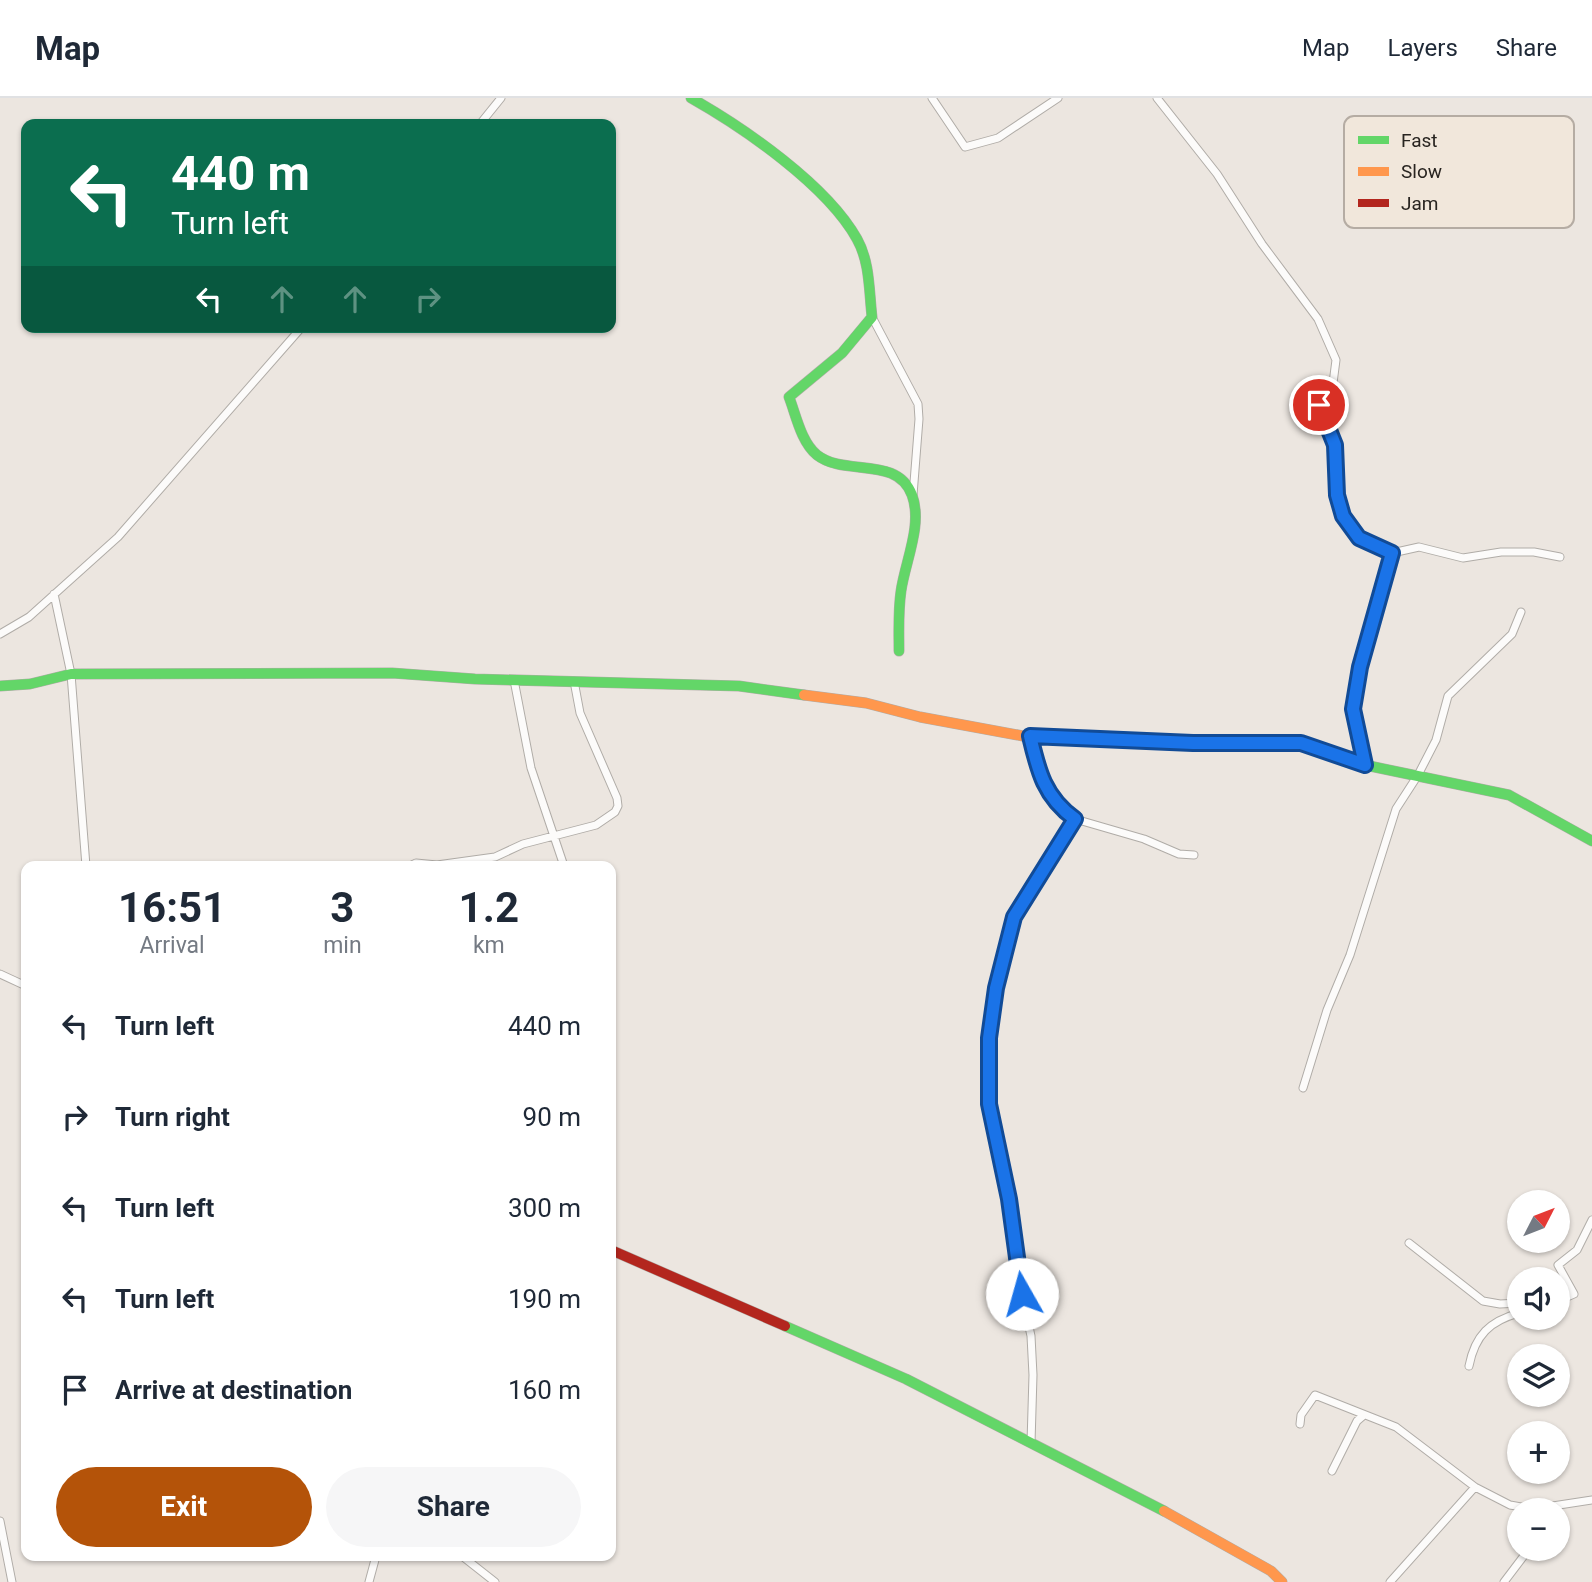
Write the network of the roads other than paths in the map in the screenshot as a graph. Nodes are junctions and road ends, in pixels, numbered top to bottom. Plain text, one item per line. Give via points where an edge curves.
1 (501, 98) edge
2 (691, 98) edge
3 (932, 98) edge
4 (1058, 98) edge
5 (1157, 98) edge
6 (484, 119) edge
7 (872, 317) junction
8 (297, 333) edge
9 (913, 496) junction
10 (1392, 553) junction
11 (1560, 557) dead end
12 (54, 594) junction
13 (1521, 612) dead end
14 (0, 634) edge
15 (899, 651) dead end
16 (71, 674) junction
17 (514, 680) junction
18 (574, 681) junction
19 (0, 685) edge
20 (1030, 736) junction
21 (1365, 765) junction
22 (1418, 775) junction
23 (1075, 819) junction
24 (553, 836) junction
25 (1592, 841) edge
26 (1194, 855) dead end
27 (86, 861) edge
28 (470, 861) edge
29 (562, 861) edge
30 (0, 974) edge
31 (21, 984) edge
32 (1303, 1088) dead end
33 (1592, 1220) edge
34 (1409, 1243) dead end
35 (616, 1252) edge
36 (1559, 1267) edge
37 (1507, 1304) edge
38 (1507, 1318) edge
39 (1469, 1366) dead end
40 (1364, 1415) junction
41 (1300, 1423) dead end
42 (1031, 1444) junction
43 (1332, 1471) dead end
44 (1475, 1487) junction
45 (1592, 1500) edge
46 (1507, 1503) edge
47 (1570, 1505) edge
48 (0, 1521) edge
49 (375, 1561) edge
50 (468, 1561) edge
51 (1520, 1561) edge
52 (12, 1582) edge
53 (369, 1582) edge
54 (495, 1582) edge
55 (1282, 1582) edge
56 (1391, 1582) edge
57 (1504, 1582) edge

1 - 6 street
2 - 7 street via 743,132 830,203 858,240
3 - 4 street via 965,147 998,138
5 - 10 street via 1217,174 1318,319 1336,360 1333,383 1319,405 1335,445 1337,495 1343,516 1359,538
7 - 9 street via 918,404
7 - 9 street via 842,354 789,397 816,455 889,472 904,481
8 - 12 street via 118,537
9 - 15 street
10 - 11 street via 1419,547 1464,558 1501,552
10 - 21 street via 1353,709
12 - 14 street via 29,617
12 - 16 street
13 - 22 street via 1511,634 1448,695 1436,740
16 - 17 street via 391,673
16 - 19 street via 30,684
16 - 27 street
17 - 18 street
17 - 24 street via 531,768
18 - 20 street via 739,686 866,703
18 - 24 street via 580,713 618,806 596,825
20 - 21 street via 1301,743
20 - 23 street via 1039,778 1063,811
21 - 22 street
22 - 25 street via 1509,794
22 - 32 street via 1396,809
23 - 26 street
23 - 42 street via 1014,917 989,1038 989,1104 1031,1336
24 - 28 street via 495,858
24 - 29 street
30 - 31 street
33 - 36 street via 1577,1250
34 - 37 street via 1483,1301
35 - 42 street via 906,1379
38 - 39 street via 1490,1324 1471,1354
40 - 41 street via 1315,1395
40 - 43 street
40 - 44 street via 1396,1427
42 - 55 street via 1120,1486
44 - 46 street
44 - 56 street
45 - 47 street
48 - 52 street
49 - 53 street
50 - 54 street
51 - 57 street

